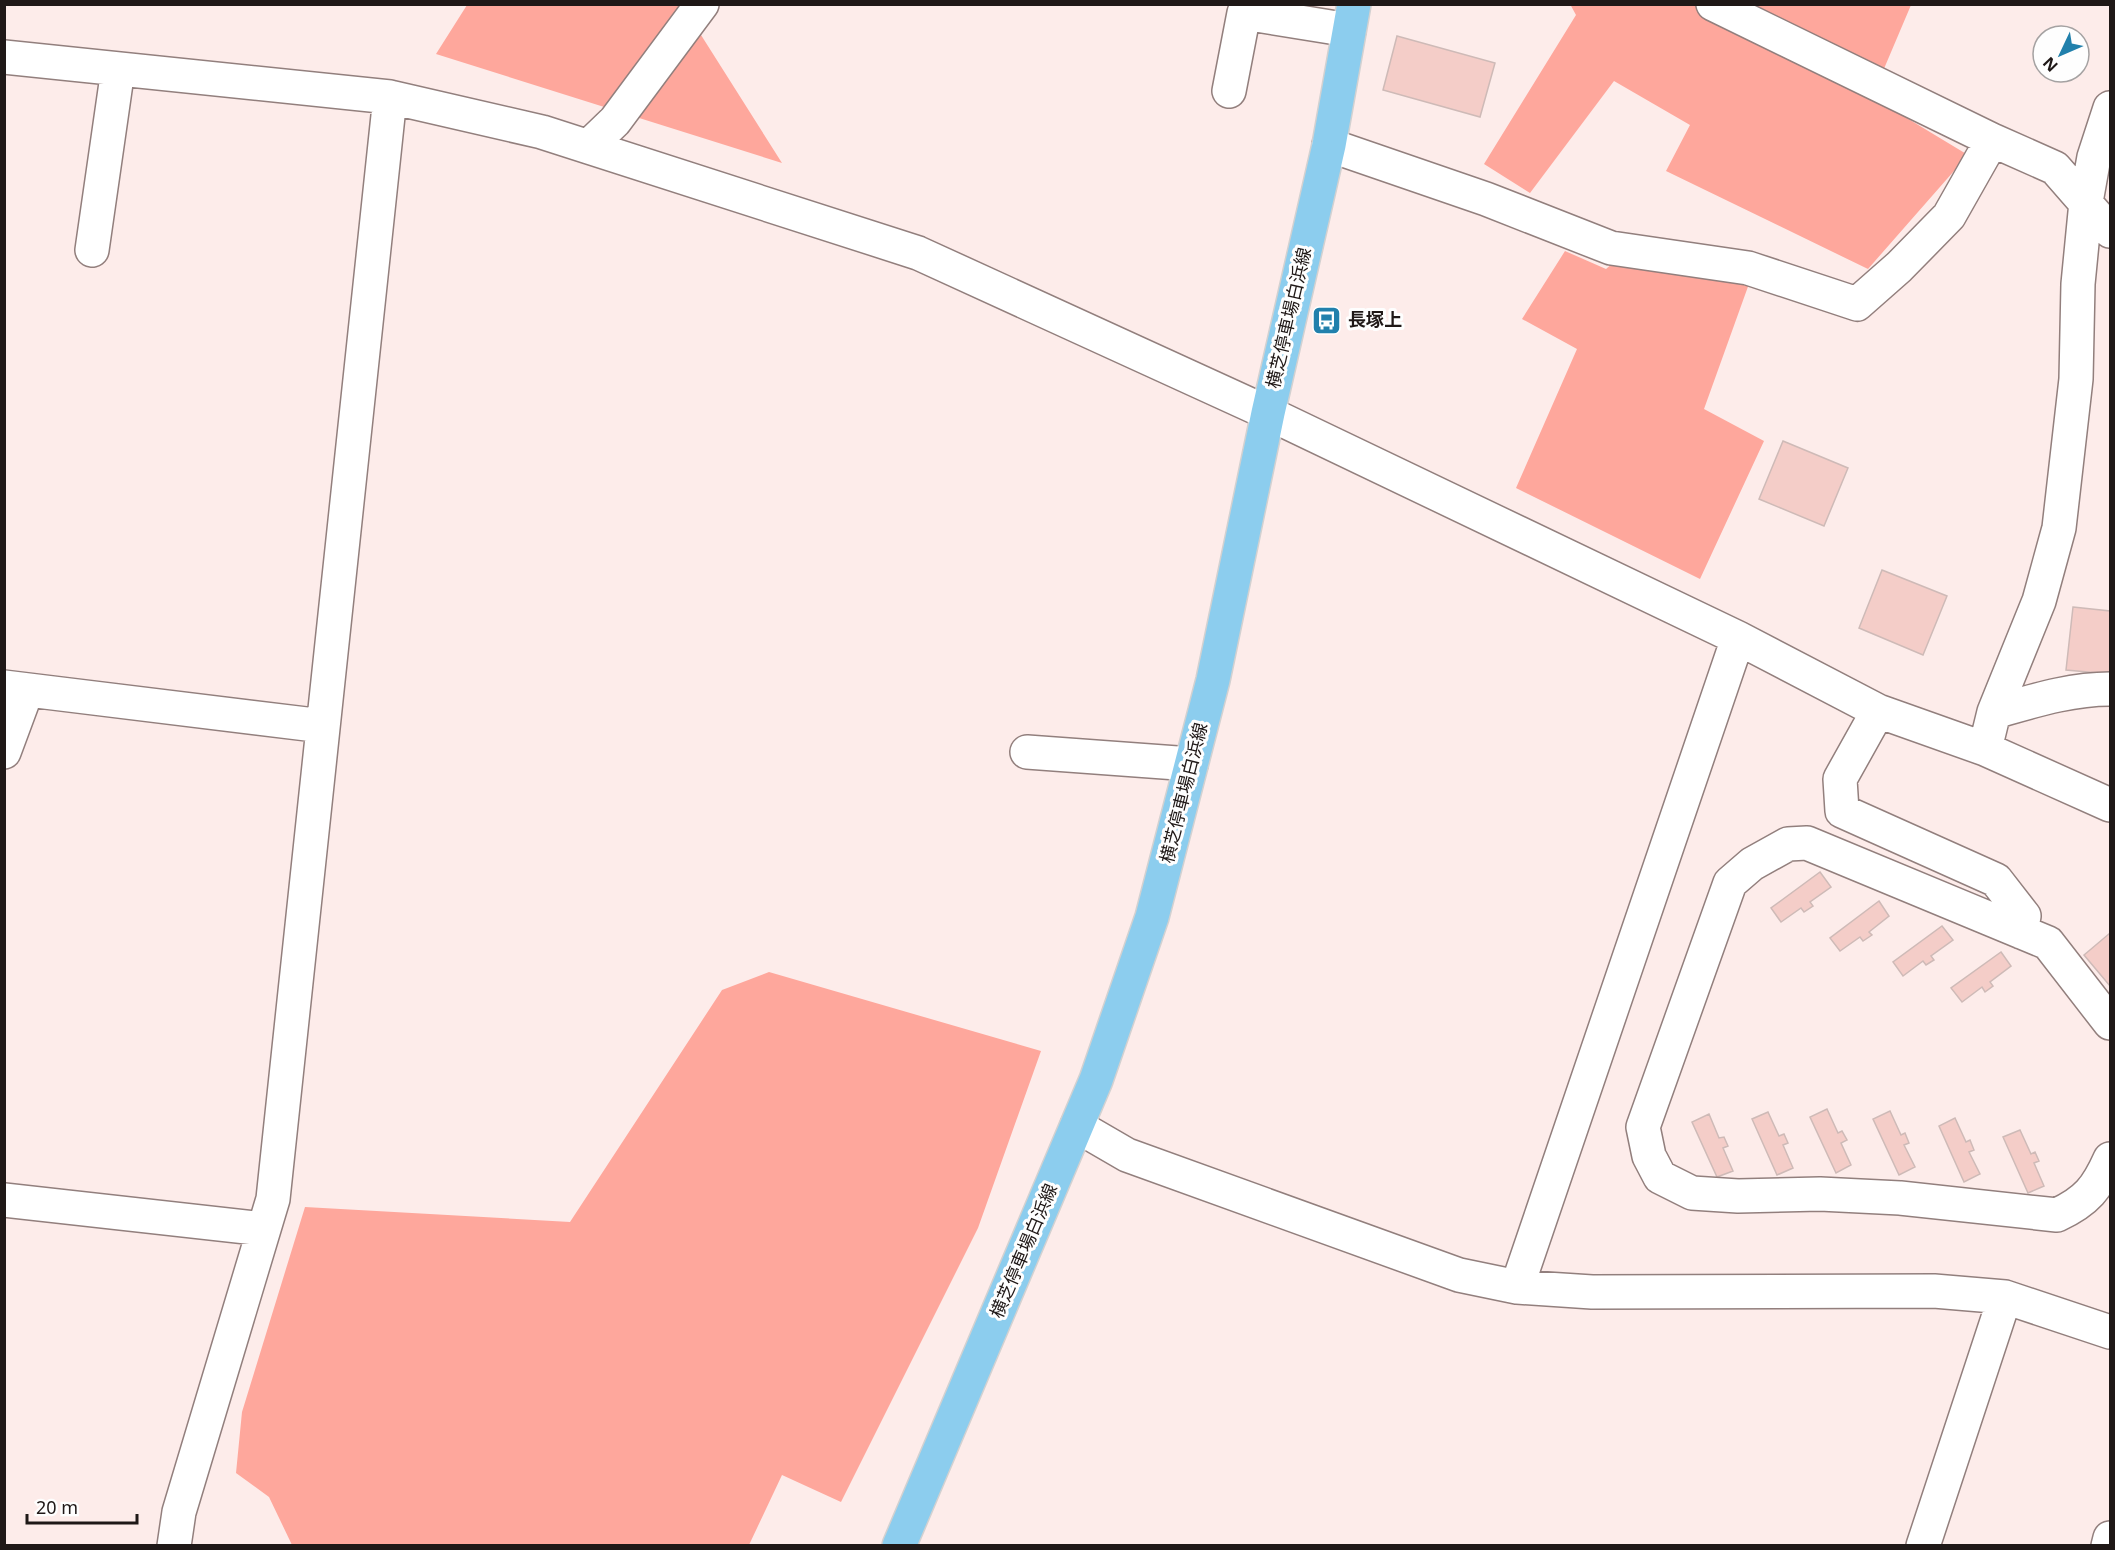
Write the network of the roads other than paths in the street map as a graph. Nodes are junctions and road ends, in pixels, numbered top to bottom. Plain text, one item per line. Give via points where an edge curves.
1 (702, 4) edge
2 (1713, 4) edge
3 (1352, 17) edge
4 (4, 57) edge
5 (118, 69) junction
6 (1229, 91) dead end
7 (390, 97) junction
8 (2110, 108) edge
9 (1992, 140) junction
10 (1329, 145) junction
11 (588, 147) junction
12 (2086, 202) junction
13 (2110, 231) edge
14 (92, 250) dead end
15 (1268, 413) junction
16 (1738, 638) junction
17 (16, 688) edge
18 (2110, 689) edge
19 (1878, 711) junction
20 (1994, 712) junction
21 (323, 726) junction
22 (1985, 749) junction
23 (4, 752) edge
24 (1027, 752) dead end
25 (1191, 764) junction
26 (2110, 805) edge
27 (2021, 932) junction
28 (2110, 1023) edge
29 (1077, 1126) junction
30 (2110, 1159) edge
31 (4, 1200) edge
32 (264, 1229) junction
33 (1517, 1287) junction
34 (2005, 1297) junction
35 (2110, 1332) edge
36 (2110, 1538) edge
37 (174, 1545) edge
38 (899, 1545) edge
39 (1923, 1545) edge
40 (2108, 1545) edge

1 - 11 street via 615,121
2 - 9 street
3 - 6 street via 1244,13
3 - 10 main road, 横芝停車場白浜線
4 - 5 street
5 - 7 street
5 - 14 street
7 - 11 street via 542,132
7 - 21 street
8 - 12 street via 2094,157
9 - 10 street via 1949,216 1857,304 1748,268 1611,248 1486,199
9 - 12 street via 2055,168
10 - 15 main road, 横芝停車場白浜線
11 - 15 street via 918,253
12 - 13 street
12 - 20 street via 2078,284 2076,379 2059,528 2039,601
15 - 16 street
15 - 25 main road, 横芝停車場白浜線
16 - 19 street
16 - 33 street
17 - 21 street
17 - 23 street
18 - 20 street via 2057,694
19 - 22 street
19 - 27 street via 1840,779 1842,811 1996,880 2024,916
20 - 22 street
21 - 32 street via 273,1199
22 - 26 street
24 - 25 street
25 - 29 main road, 横芝停車場白浜線 via 1152,917
27 - 28 street via 2048,943
27 - 30 street via 1807,843 1788,844 1752,864 1730,883 1643,1127 1649,1156 1660,1177 1692,1193 1900,1198 2057,1215 2075,1207 2098,1184
29 - 33 street via 1127,1155 1459,1275
29 - 38 main road, 横芝停車場白浜線
31 - 32 street
32 - 37 street via 179,1512
33 - 34 street via 1592,1292 1934,1291
34 - 35 street
34 - 39 street
36 - 40 street

